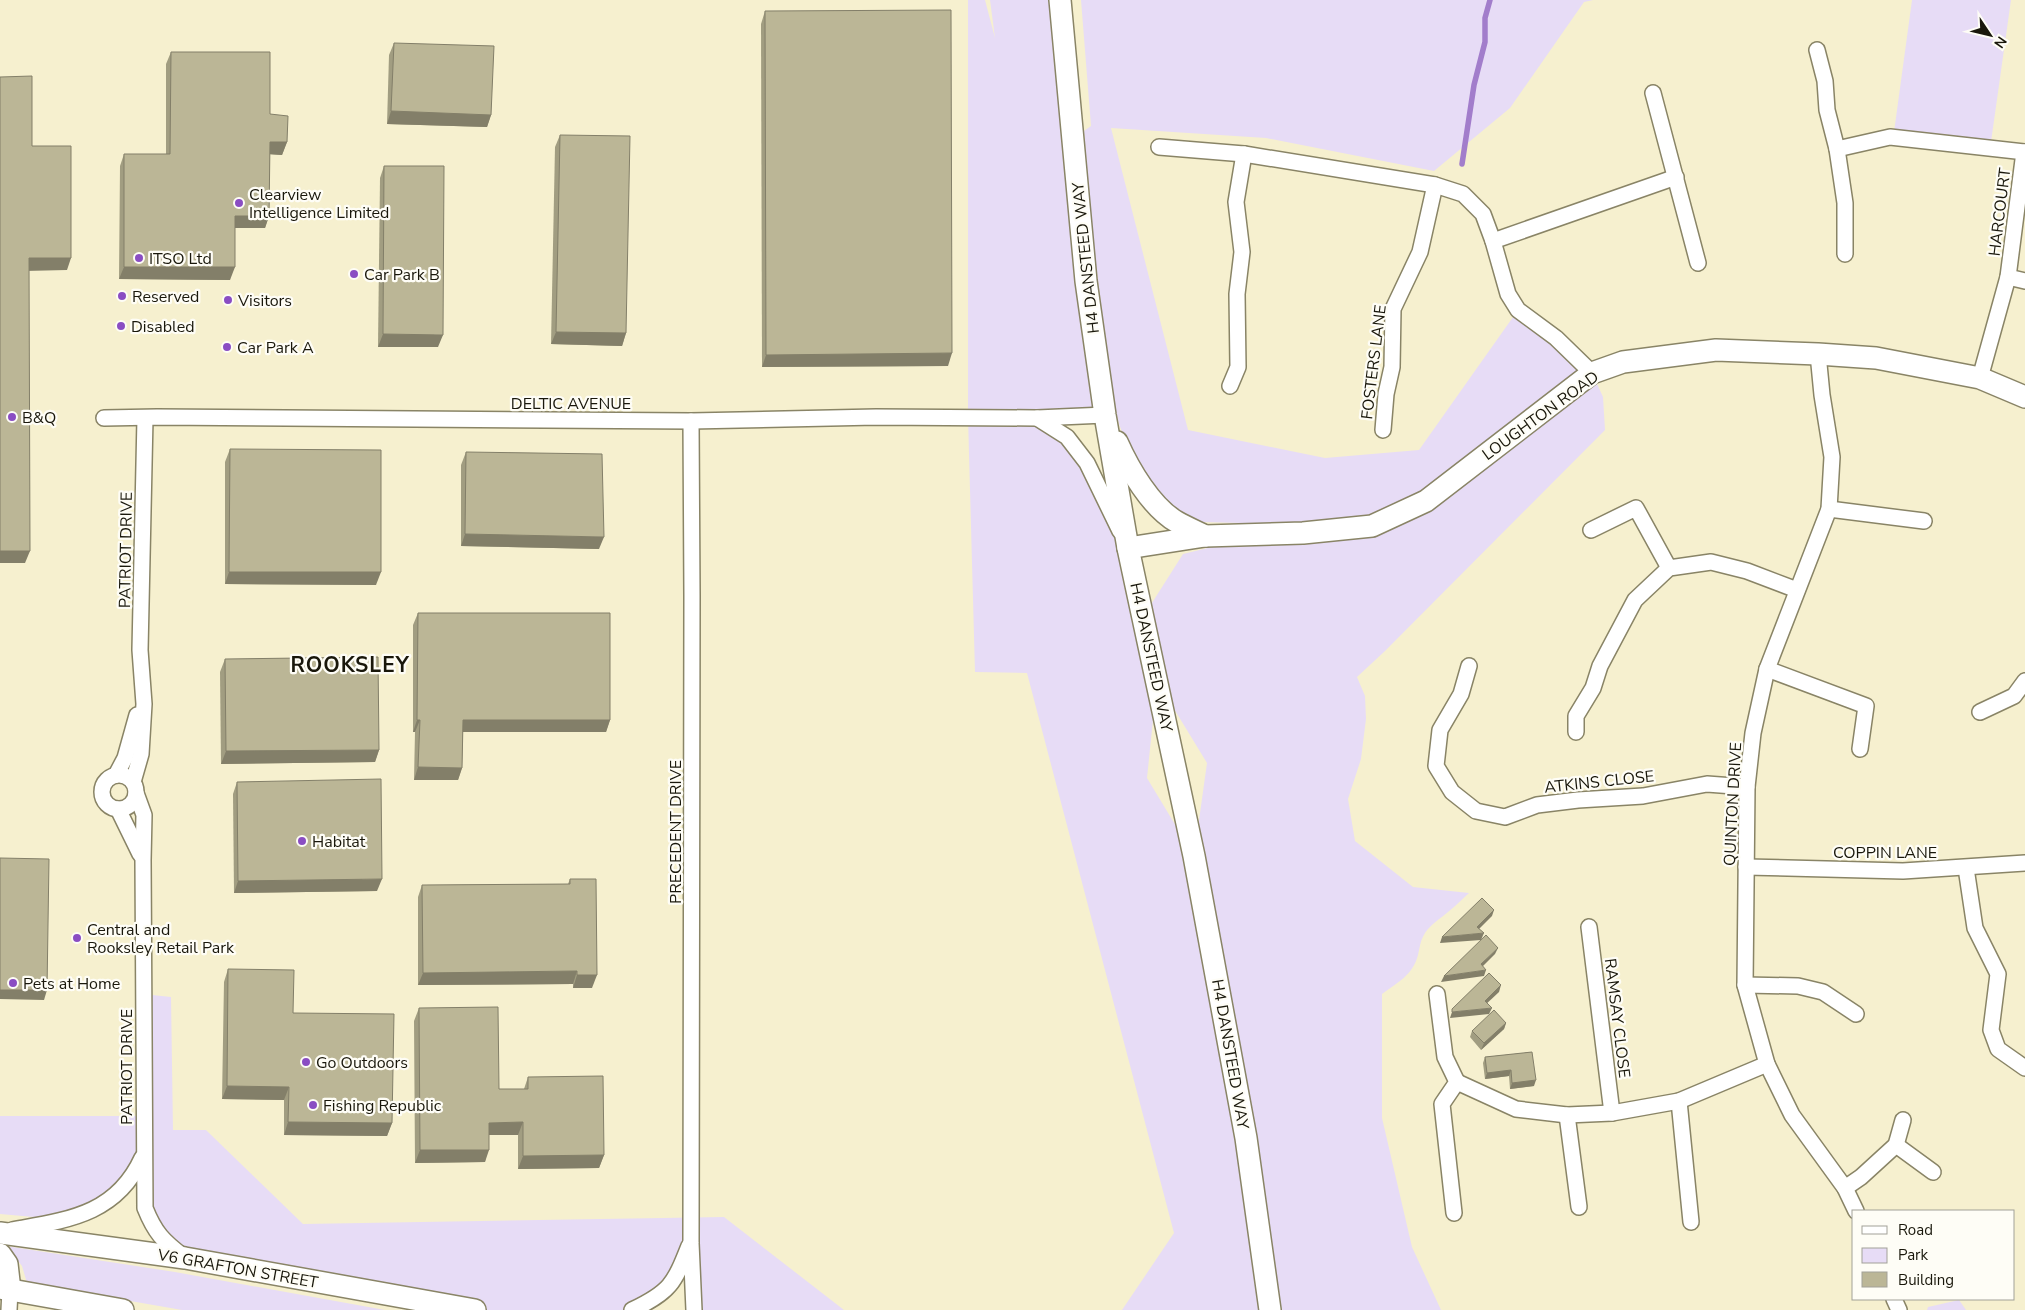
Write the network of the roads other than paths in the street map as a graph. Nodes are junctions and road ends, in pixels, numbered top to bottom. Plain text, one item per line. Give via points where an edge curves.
1 (1060, 0) edge
2 (1817, 50) dead end
3 (1653, 92) dead end
4 (1159, 147) dead end
5 (1837, 150) junction
6 (2024, 152) edge
7 (1244, 154) junction
8 (1676, 177) junction
9 (1435, 185) junction
10 (1493, 241) junction
11 (1845, 254) dead end
12 (1698, 263) dead end
13 (2008, 277) junction
14 (2025, 281) edge
15 (1818, 354) junction
16 (1592, 373) junction
17 (1980, 378) junction
18 (1230, 386) dead end
19 (2025, 397) edge
20 (1105, 415) junction
21 (104, 418) dead end
22 (145, 418) junction
23 (1037, 418) junction
24 (691, 421) junction
25 (1383, 430) dead end
26 (1829, 508) junction
27 (1924, 521) dead end
28 (1590, 530) dead end
29 (1205, 536) junction
30 (1128, 548) junction
31 (1669, 568) junction
32 (1797, 590) junction
33 (1469, 666) dead end
34 (1767, 669) junction
35 (2025, 681) edge
36 (142, 682) junction
37 (1980, 712) dead end
38 (1576, 732) dead end
39 (1860, 749) dead end
40 (116, 775) junction
41 (135, 787) junction
42 (1747, 787) junction
43 (118, 809) junction
44 (143, 860) junction
45 (2025, 863) edge
46 (1746, 867) junction
47 (1966, 868) junction
48 (1589, 927) dead end
49 (1745, 985) junction
50 (1437, 994) dead end
51 (1856, 1014) dead end
52 (1767, 1064) junction
53 (2025, 1068) edge
54 (1456, 1082) junction
55 (1679, 1101) junction
56 (1612, 1113) junction
57 (1567, 1115) junction
58 (1903, 1120) dead end
59 (1896, 1145) junction
60 (144, 1154) junction
61 (1933, 1172) dead end
62 (1845, 1188) junction
63 (1579, 1207) dead end
64 (1856, 1210) edge
65 (1454, 1213) dead end
66 (1691, 1222) dead end
67 (0, 1232) edge
68 (691, 1243) junction
69 (0, 1254) edge
70 (185, 1258) junction
71 (6, 1296) edge
72 (1269, 1302) edge
73 (123, 1310) edge
74 (475, 1310) edge
75 (632, 1310) edge
76 (694, 1310) edge

1 - 20 street, H4 DANSTEED WAY via 1086,281
2 - 5 street
3 - 8 street
4 - 7 street
5 - 6 street via 1890,138
5 - 11 street via 1845,203
6 - 13 street, HARCOURT
7 - 9 street
7 - 18 street via 1236,202 1242,252 1237,294 1238,368
8 - 10 street
8 - 12 street
9 - 10 street via 1463,194 1470,200 1483,214
9 - 25 street, FOSTERS LANE via 1420,252 1393,309 1392,367
10 - 16 street via 1508,294 1518,310 1556,338
13 - 14 street, HARCOURT
13 - 17 street, HARCOURT
15 - 16 street, LOUGHTON ROAD via 1716,350 1623,362
15 - 17 street, LOUGHTON ROAD via 1876,358
15 - 26 street, QUINTON DRIVE via 1832,457
16 - 29 street, LOUGHTON ROAD via 1426,501 1372,526 1303,533
17 - 19 street, LOUGHTON ROAD
20 - 23 street, DELTIC AVENUE
20 - 29 street via 1128,468 1149,496 1175,521
20 - 30 street, H4 DANSTEED WAY
21 - 22 street, DELTIC AVENUE
22 - 24 street, DELTIC AVENUE
22 - 36 street, PATRIOT DRIVE
23 - 24 street, DELTIC AVENUE
23 - 30 street via 1067,437 1087,462
24 - 68 street, PRECEDENT DRIVE
26 - 27 street
26 - 32 street, QUINTON DRIVE
28 - 31 street via 1636,508
29 - 30 street, LOUGHTON ROAD
30 - 72 street, H4 DANSTEED WAY via 1194,856 1244,1128
31 - 32 street via 1711,562 1747,571
31 - 38 street via 1635,600 1576,716
32 - 34 street, QUINTON DRIVE
33 - 42 street, ATKINS CLOSE via 1461,694 1440,730 1436,766 1452,792 1476,811 1505,818 1537,805 1643,796 1707,784
34 - 39 street via 1873,707
34 - 42 street, QUINTON DRIVE via 1753,733
35 - 37 street via 2014,696
36 - 40 street, PATRIOT DRIVE via 126,755
36 - 41 street, PATRIOT DRIVE via 141,754
40 - 41 street via 128,777
40 - 43 street via 104,783 102,795 108,805
41 - 43 street via 134,801
41 - 44 street, PATRIOT DRIVE via 144,814
42 - 46 street, QUINTON DRIVE
43 - 44 street, PATRIOT DRIVE
44 - 60 street, PATRIOT DRIVE
45 - 47 street, COPPIN LANE
46 - 47 street, COPPIN LANE via 1903,872
46 - 49 street, QUINTON DRIVE
47 - 53 street via 1975,928 1998,974 1991,1030 1998,1048
48 - 56 street, RAMSAY CLOSE
49 - 51 street via 1798,986 1823,992
49 - 52 street, QUINTON DRIVE
50 - 54 street via 1445,1056
52 - 55 street
52 - 62 street, QUINTON DRIVE via 1792,1115
54 - 57 street via 1516,1109
54 - 65 street via 1442,1104
55 - 56 street
55 - 66 street
56 - 57 street
57 - 63 street
58 - 59 street
59 - 61 street
59 - 62 street
60 - 67 street, PATRIOT DRIVE via 135,1174 122,1188 88,1213 68,1220
60 - 70 street, PATRIOT DRIVE via 145,1208 162,1239
62 - 64 street, QUINTON DRIVE
67 - 70 street, V6 GRAFTON STREET
68 - 75 street, PRECEDENT DRIVE via 671,1286 650,1302
68 - 76 street, PRECEDENT DRIVE
69 - 71 street via 7,1264
70 - 74 street, V6 GRAFTON STREET
71 - 73 street

